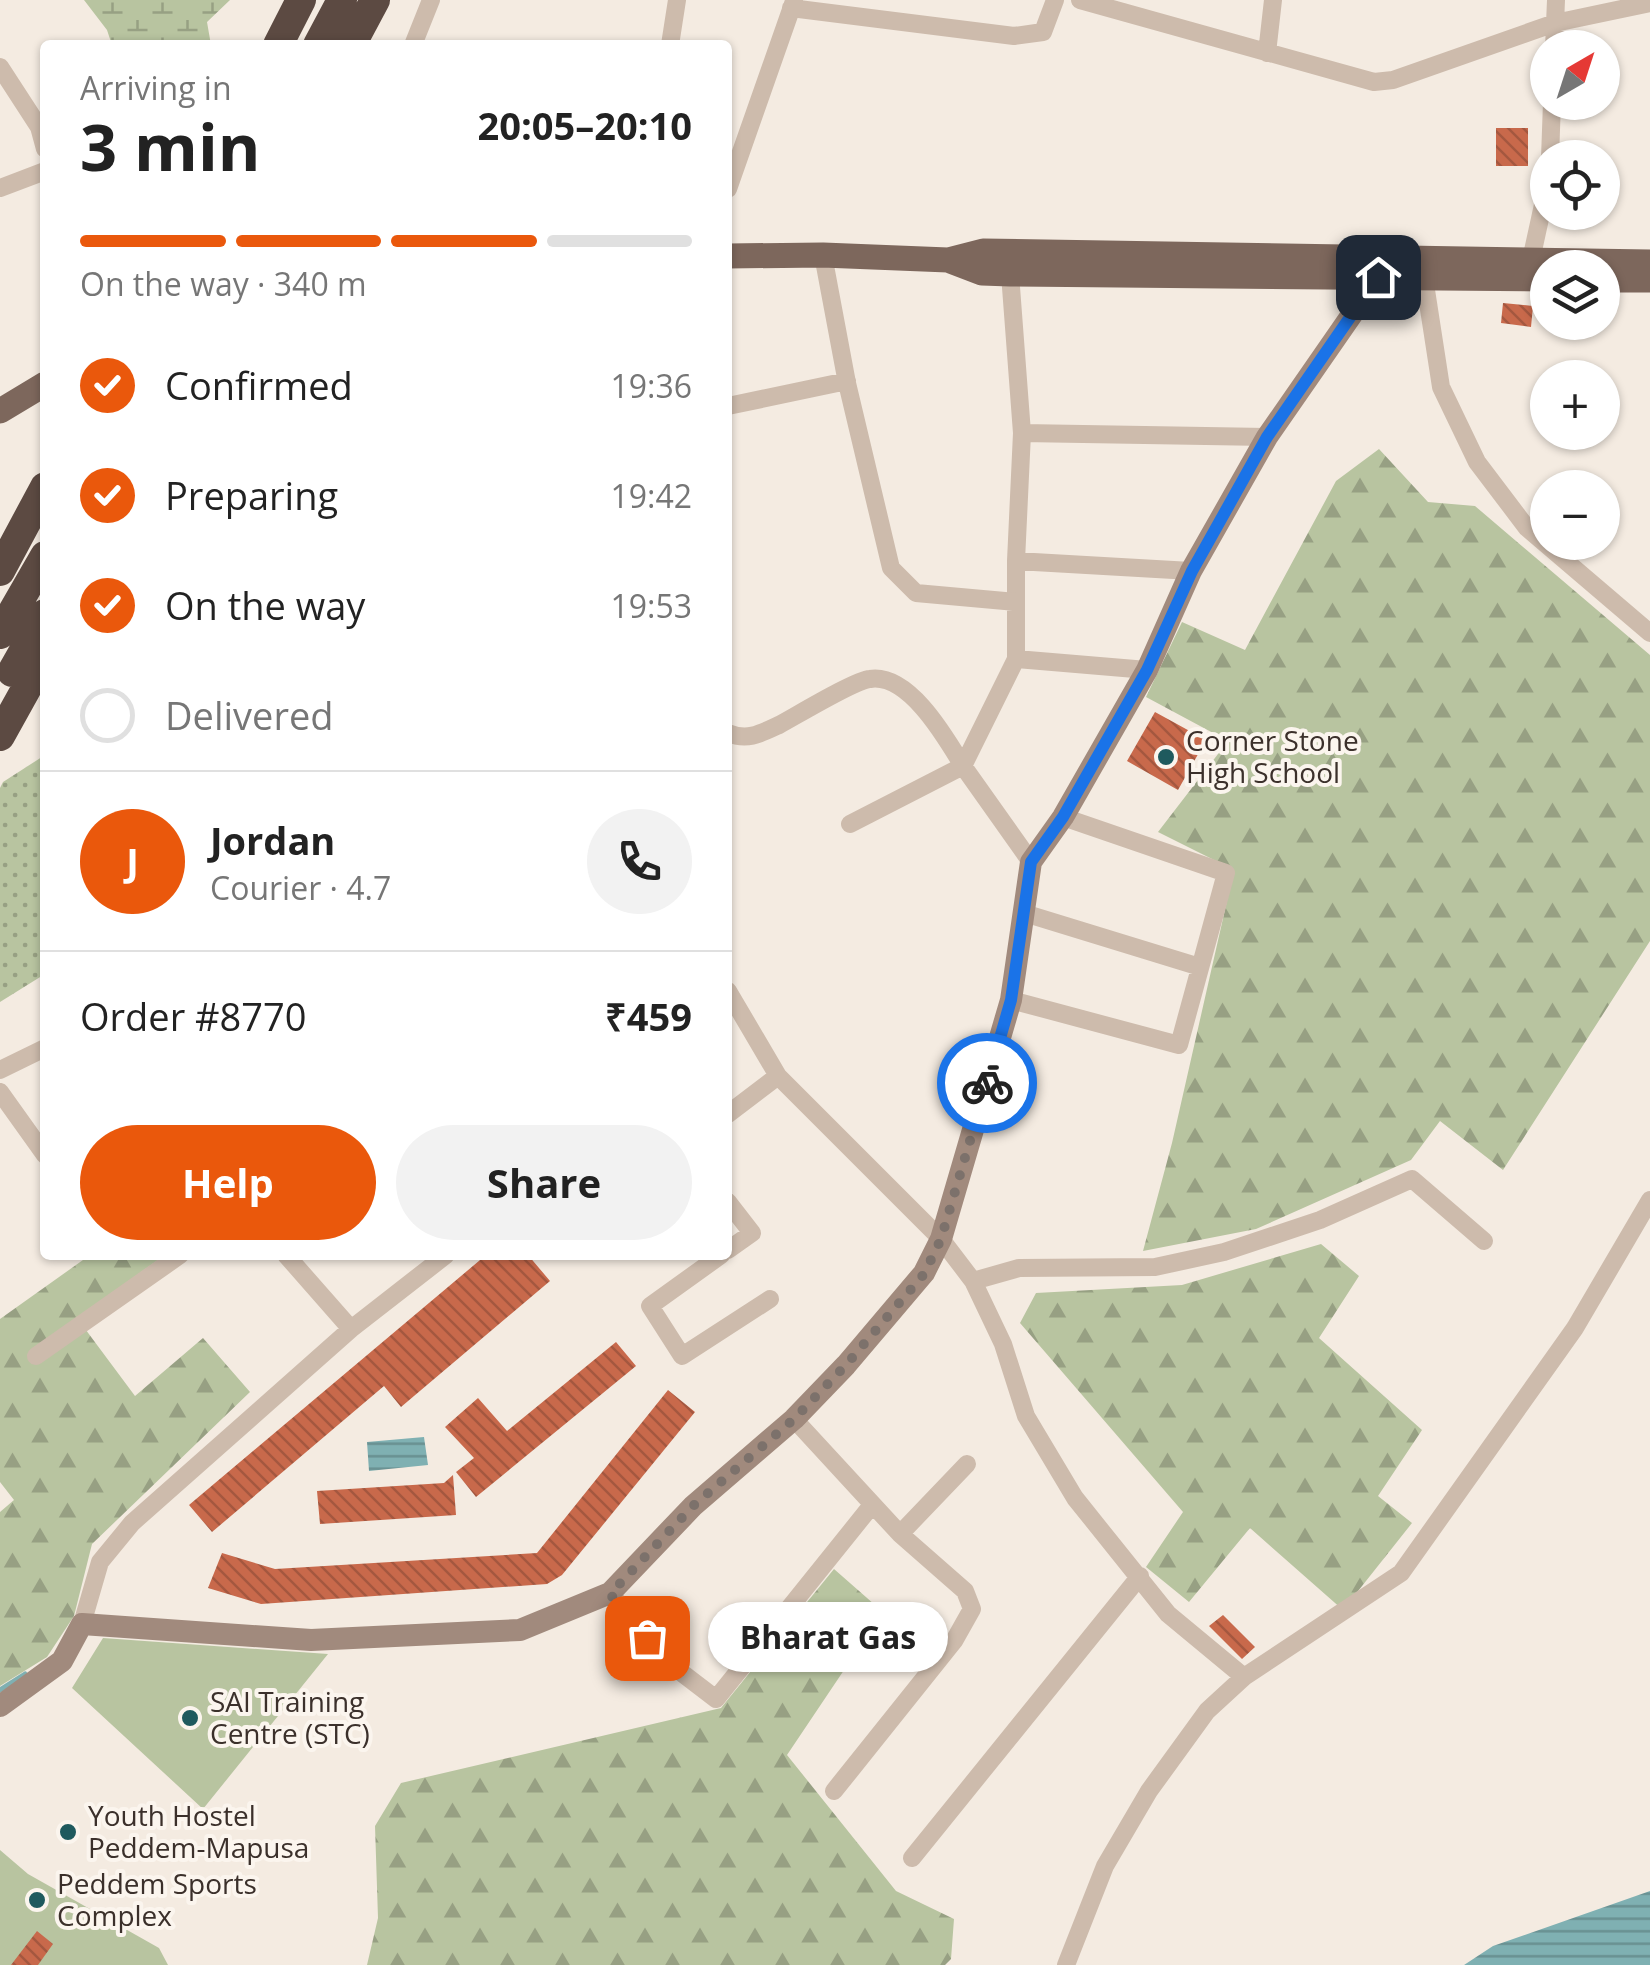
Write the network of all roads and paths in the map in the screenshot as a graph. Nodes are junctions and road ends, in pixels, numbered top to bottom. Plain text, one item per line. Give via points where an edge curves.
1 (302, 0) edge
2 (342, 0) edge
3 (374, 0) edge
4 (397, 0) edge
5 (432, 0) edge
6 (677, 0) edge
7 (1055, 0) edge
8 (1080, 0) edge
9 (1273, 0) edge
10 (1556, 0) edge
11 (793, 4) edge
12 (1650, 4) edge
13 (1554, 23) junction
14 (1554, 30) edge
15 (281, 40) edge
16 (321, 40) edge
17 (354, 40) edge
18 (377, 40) edge
19 (415, 40) edge
20 (671, 40) edge
21 (1267, 53) junction
22 (0, 68) edge
23 (40, 133) edge
24 (40, 173) edge
25 (732, 178) edge
26 (0, 188) edge
27 (822, 254) junction
28 (732, 256) edge
29 (948, 260) junction
30 (1650, 262) edge
31 (1620, 265) edge
32 (1380, 267) junction
33 (1530, 272) edge
34 (1530, 272) edge
35 (1010, 274) junction
36 (1424, 277) junction
37 (1620, 280) edge
38 (1650, 280) edge
39 (847, 381) junction
40 (40, 387) edge
41 (732, 405) edge
42 (0, 411) edge
43 (1022, 433) junction
44 (1267, 437) junction
45 (40, 496) edge
46 (1016, 561) junction
47 (40, 565) edge
48 (0, 571) edge
49 (1192, 571) junction
50 (1016, 602) junction
51 (40, 623) edge
52 (0, 634) edge
53 (1650, 634) edge
54 (1016, 659) junction
55 (40, 664) edge
56 (1147, 670) junction
57 (0, 693) edge
58 (732, 734) edge
59 (0, 736) edge
60 (963, 766) junction
61 (1063, 817) junction
62 (850, 824) dead end
63 (1031, 862) junction
64 (1024, 912) junction
65 (1200, 967) junction
66 (732, 999) edge
67 (1011, 1000) junction
68 (40, 1050) edge
69 (0, 1070) edge
70 (778, 1076) junction
71 (0, 1092) edge
72 (732, 1111) edge
73 (40, 1148) edge
74 (1650, 1200) edge
75 (732, 1207) edge
76 (941, 1239) junction
77 (1484, 1241) dead end
78 (732, 1247) edge
79 (173, 1260) edge
80 (290, 1260) edge
81 (440, 1260) edge
82 (714, 1260) edge
83 (974, 1282) junction
84 (770, 1300) dead end
85 (351, 1329) junction
86 (36, 1356) dead end
87 (794, 1419) junction
88 (967, 1464) dead end
89 (872, 1505) junction
90 (900, 1534) junction
91 (1140, 1576) junction
92 (610, 1594) junction
93 (82, 1624) junction
94 (1244, 1677) junction
95 (0, 1706) edge
96 (834, 1791) dead end
97 (912, 1858) dead end
98 (1066, 1965) edge

1 - 15 highway
2 - 16 highway
3 - 17 highway
4 - 18 highway
5 - 19 street
6 - 20 street
7 - 11 street via 1043,32 1014,36
8 - 21 street
9 - 21 street
10 - 13 street
11 - 25 street
12 - 13 street
13 - 14 street
13 - 21 street via 1374,82
22 - 23 street
24 - 26 street
27 - 28 main road
27 - 29 main road
27 - 39 street
29 - 32 main road via 983,251
29 - 35 main road via 982,273
30 - 31 main road
32 - 33 main road
32 - 35 main road
32 - 36 main road
32 - 44 street
34 - 36 main road
35 - 43 street
36 - 53 street via 1442,387 1477,462 1527,528
37 - 38 main road
39 - 41 street
39 - 50 street via 891,568 916,593
40 - 42 main road
43 - 44 street
43 - 46 street
44 - 49 street
45 - 48 highway
46 - 49 street
46 - 50 street
47 - 52 highway
49 - 56 street
50 - 54 street
51 - 57 highway
54 - 56 street
54 - 60 street
55 - 59 highway
56 - 61 street
58 - 60 street via 762,733 869,678 892,682 933,716
60 - 62 street
60 - 63 street
61 - 63 street
61 - 65 street via 1226,873
63 - 64 street
64 - 65 street
64 - 67 street
65 - 67 street via 1179,1045
66 - 70 street
67 - 76 street
68 - 69 street
70 - 72 street
70 - 76 street
71 - 73 street
74 - 94 street via 1575,1328 1401,1572
75 - 78 street via 752,1232
76 - 83 street
76 - 87 street via 924,1274
77 - 83 street via 1412,1179 1224,1252 1155,1267 1019,1268
79 - 86 street
80 - 85 street
81 - 85 street
82 - 84 street via 650,1306 682,1356
83 - 91 street via 1004,1344 1026,1416 1075,1498
85 - 93 street via 132,1523 100,1562
87 - 89 street
87 - 92 street via 693,1506
88 - 90 street
89 - 90 street
89 - 92 street via 716,1700 665,1660
90 - 96 street via 965,1591 972,1608 954,1641
91 - 94 street via 1168,1614
91 - 97 street
92 - 93 street via 520,1630 311,1640
93 - 95 street via 62,1661
94 - 98 street via 1206,1711 1149,1791 1105,1866

